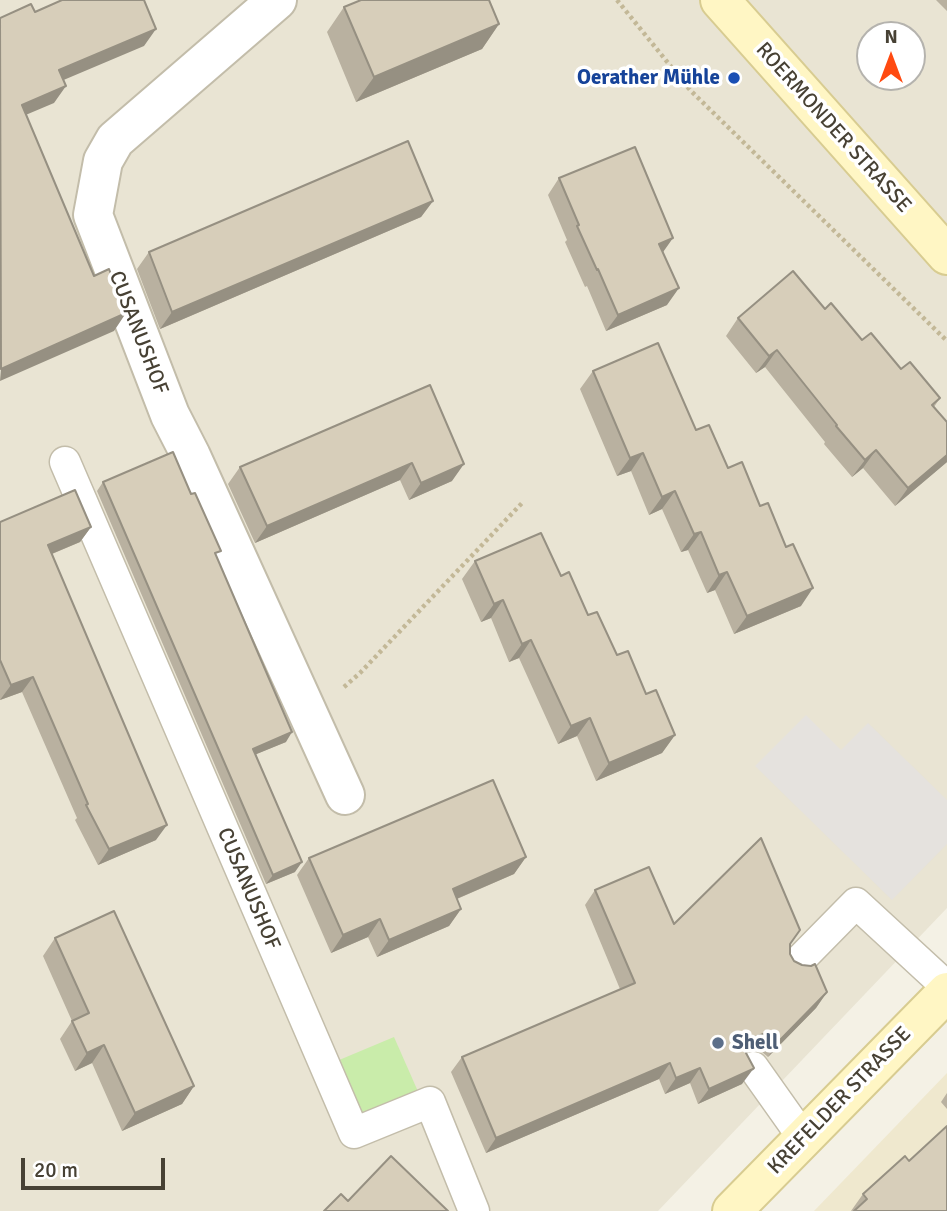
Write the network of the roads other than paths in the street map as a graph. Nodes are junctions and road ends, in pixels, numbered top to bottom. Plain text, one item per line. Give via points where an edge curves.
1 (277, 0) edge
2 (720, 0) edge
3 (947, 255) edge
4 (65, 462) dead end
5 (345, 795) dead end
6 (796, 964) edge
7 (947, 989) edge
8 (753, 1067) edge
9 (804, 1139) junction
10 (474, 1211) edge
11 (732, 1211) edge

1 - 5 street, CUSANUSHOF via 115,140 103,160 93,215 170,415
2 - 3 main road, ROERMONDER STRASSE
4 - 10 lane, CUSANUSHOF via 354,1133 430,1102
6 - 7 lane via 856,903
7 - 9 main road, KREFELDER STRASSE
8 - 9 lane
9 - 11 main road, KREFELDER STRASSE

